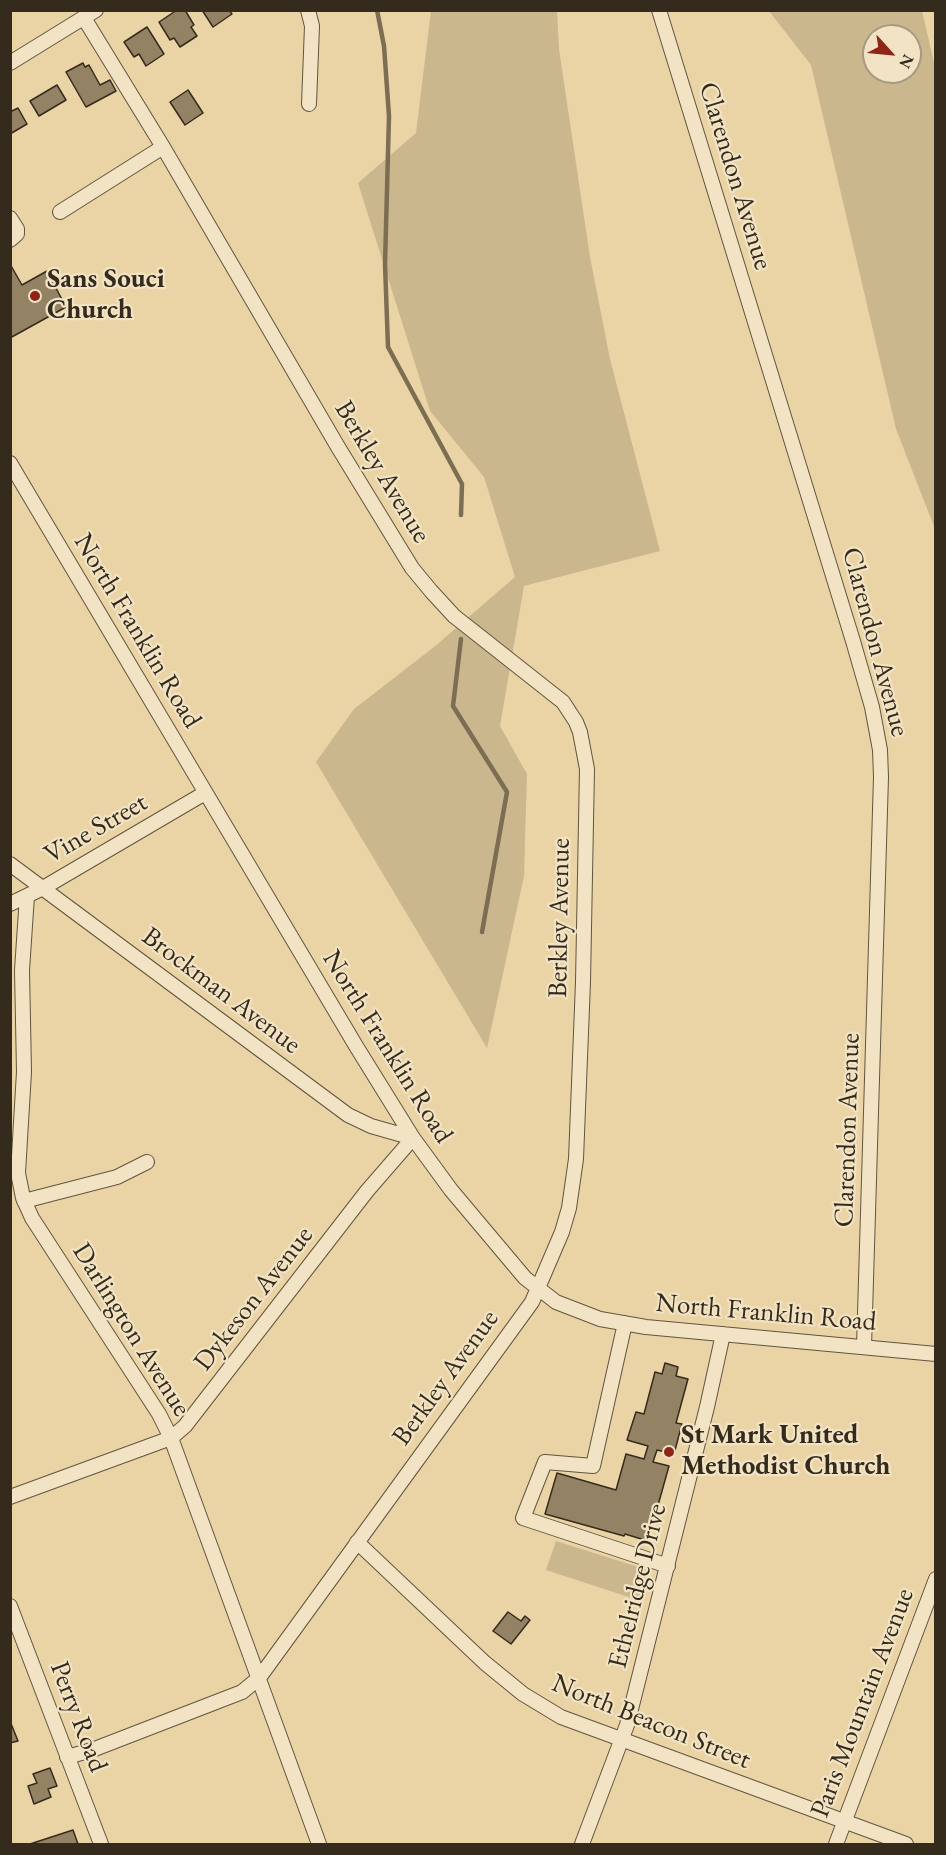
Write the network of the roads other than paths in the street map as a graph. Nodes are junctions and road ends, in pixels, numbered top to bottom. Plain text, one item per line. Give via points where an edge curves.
1 (308, 10) edge
2 (659, 10) edge
3 (90, 14) edge
4 (10, 63) edge
5 (309, 104) dead end
6 (163, 147) junction
7 (60, 212) dead end
8 (10, 218) edge
9 (10, 240) edge
10 (10, 463) edge
11 (206, 794) junction
12 (10, 864) edge
13 (43, 888) junction
14 (27, 896) junction
15 (10, 904) edge
16 (413, 1138) junction
17 (147, 1162) dead end
18 (14, 1175) edge
19 (24, 1201) junction
20 (538, 1288) junction
21 (625, 1323) junction
22 (723, 1334) junction
23 (864, 1347) junction
24 (936, 1354) edge
25 (171, 1438) junction
26 (10, 1497) edge
27 (357, 1542) junction
28 (668, 1566) junction
29 (936, 1579) edge
30 (10, 1606) edge
31 (258, 1678) junction
32 (621, 1740) junction
33 (67, 1757) junction
34 (845, 1821) junction
35 (101, 1845) edge
36 (319, 1845) edge
37 (582, 1845) edge
38 (836, 1845) edge
39 (906, 1845) edge

1 - 5 street via 312,26
2 - 23 street, Clarendon Avenue via 853,641 880,750
3 - 4 street
3 - 6 street, Berkley Avenue
6 - 7 street
6 - 20 street, Berkley Avenue via 412,568 454,616 563,702 580,732 587,769 576,1159 562,1232
8 - 9 street via 17,229
10 - 11 street, North Franklin Road
11 - 13 street, Vine Street
11 - 16 street, North Franklin Road
12 - 13 street, Brockman Avenue
13 - 14 street, Vine Street
13 - 16 street, Brockman Avenue via 348,1114
14 - 15 street, Vine Street
14 - 18 street, Darlington Avenue via 22,970 24,1072
16 - 20 street, North Franklin Road via 506,1258
16 - 25 street, Dykeson Avenue via 367,1191 185,1426
17 - 19 street via 117,1177
18 - 19 street, Darlington Avenue
19 - 25 street, Darlington Avenue
20 - 21 street, North Franklin Road via 556,1302 580,1312
20 - 27 street, Berkley Avenue via 532,1302
21 - 22 street, North Franklin Road
21 - 28 street via 593,1466 546,1462 523,1518
22 - 23 street, North Franklin Road
22 - 28 street, Ethelridge Drive
23 - 24 street, North Franklin Road
25 - 26 street, Dykeson Avenue
25 - 31 street, Darlington Avenue
27 - 31 street, Berkley Avenue
27 - 32 street, North Beacon Street via 523,1694 561,1717
28 - 32 street, Ethelridge Drive
29 - 34 street, Paris Mountain Avenue
30 - 33 street, Perry Road
31 - 33 street, Berkley Avenue via 242,1692
31 - 36 street, Darlington Avenue
32 - 34 street, North Beacon Street
32 - 37 street, Ethelridge Drive
33 - 35 street, Perry Road
34 - 38 street, Paris Mountain Avenue
34 - 39 street, North Beacon Street

